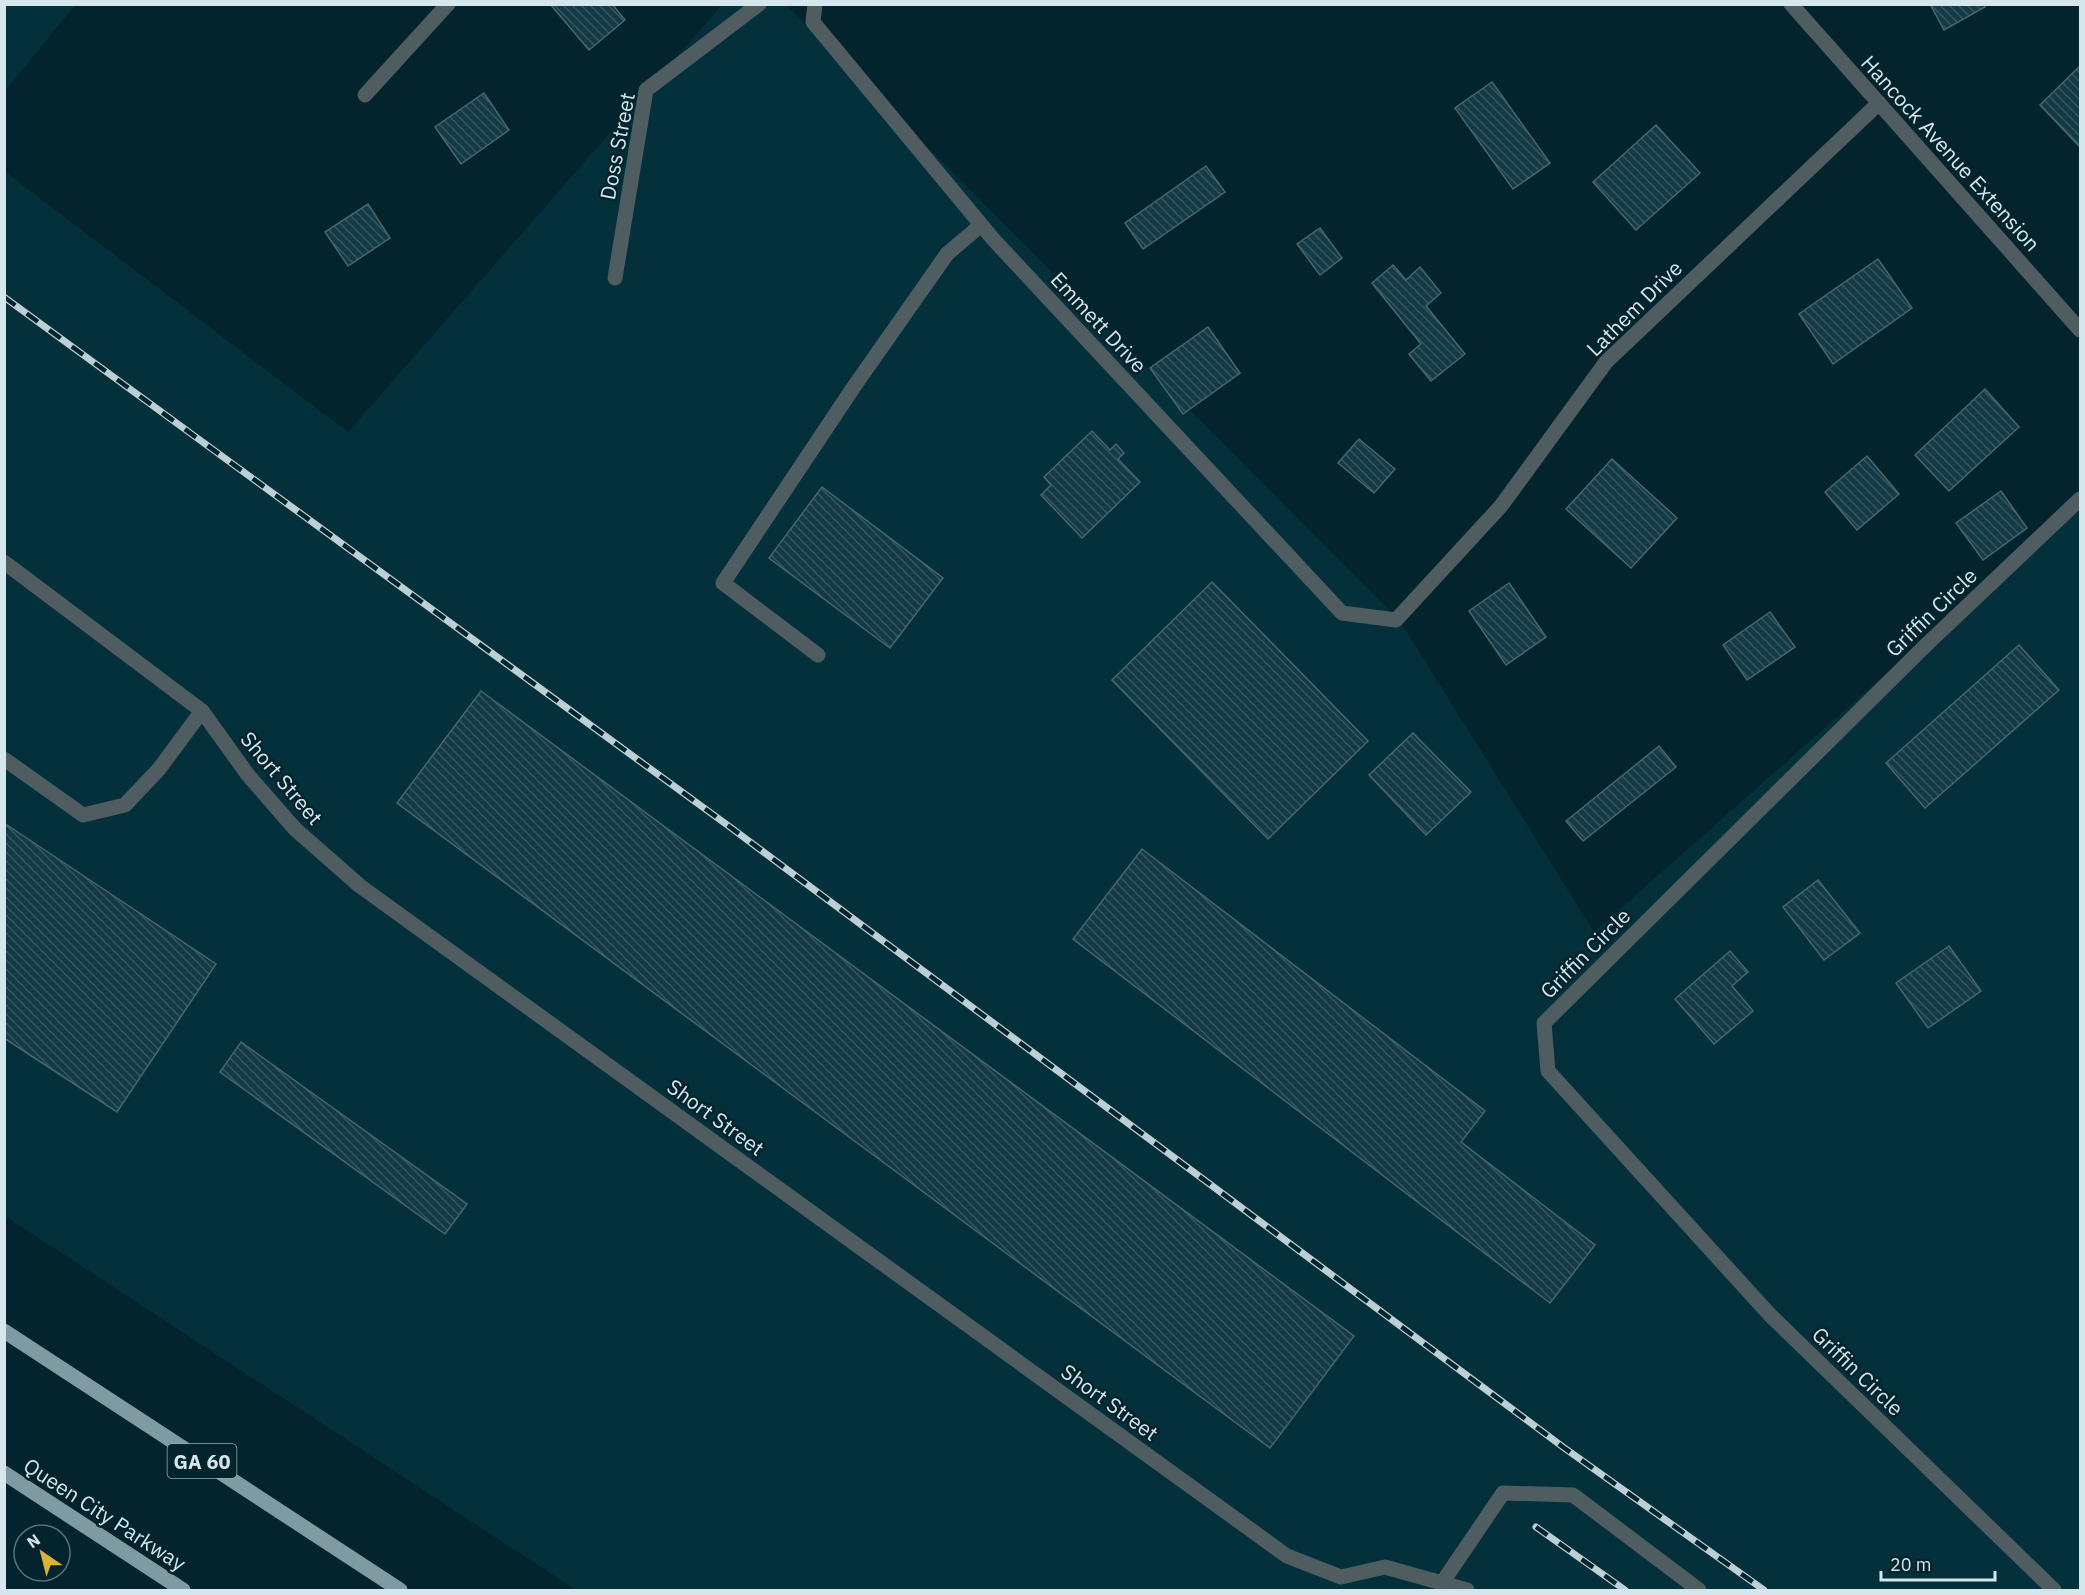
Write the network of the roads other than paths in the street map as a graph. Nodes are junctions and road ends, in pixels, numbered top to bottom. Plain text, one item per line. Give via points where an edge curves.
1 (448, 4) edge
2 (759, 4) edge
3 (815, 4) edge
4 (1791, 4) edge
5 (365, 95) dead end
6 (1879, 103) junction
7 (981, 225) junction
8 (615, 278) dead end
9 (2080, 330) edge
10 (2080, 499) edge
11 (4, 562) edge
12 (1396, 620) joint
13 (818, 656) dead end
14 (202, 711) junction
15 (4, 759) edge
16 (4, 1331) edge
17 (4, 1473) edge
18 (1443, 1584) junction
19 (183, 1590) edge
20 (400, 1590) edge
21 (1467, 1590) edge
22 (1699, 1590) edge
23 (2054, 1590) edge

1 - 5 street
2 - 8 street, Doss Street via 646,90
3 - 7 street, Emmett Drive via 813,22
4 - 6 street, Hancock Avenue Extension
6 - 9 street, Hancock Avenue Extension
6 - 12 street, Lathem Drive via 1606,362 1502,506
7 - 12 street, Emmett Drive via 1342,613
7 - 13 street via 947,254 723,584
10 - 23 street, Griffin Circle via 1926,645 1545,1023 1548,1071 1770,1315
11 - 14 street, Short Street
14 - 15 street via 159,769 125,805 115,808 83,815
14 - 18 street, Short Street via 294,830 360,886 1287,1556 1341,1577 1385,1567
16 - 20 main road, GA 60
17 - 19 main road, Queen City Parkway
18 - 21 street, Short Street
18 - 22 street via 1503,1493 1573,1495

